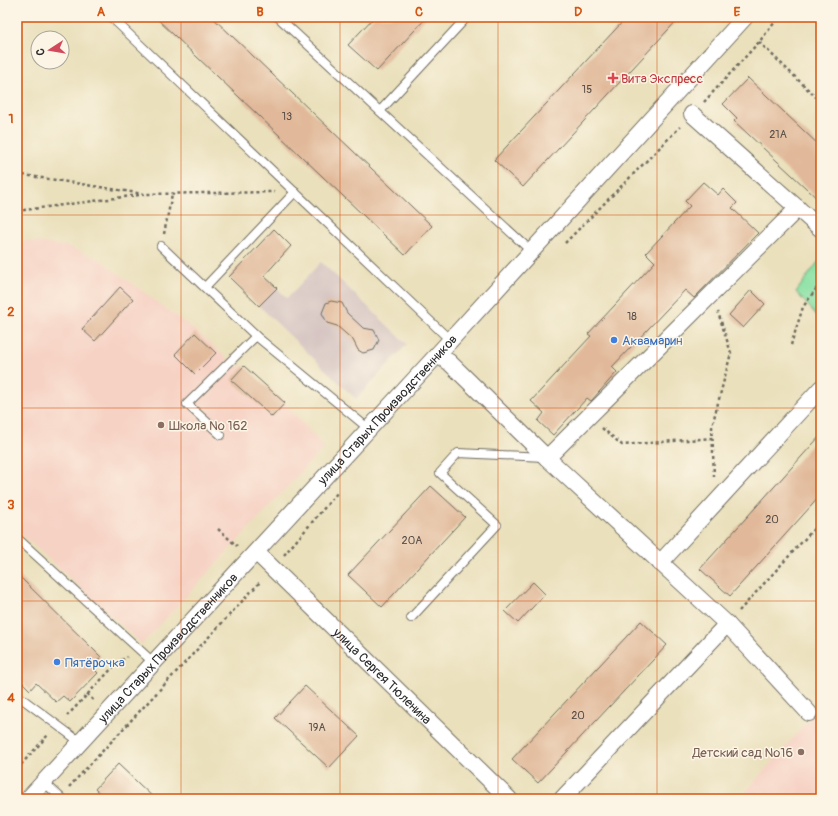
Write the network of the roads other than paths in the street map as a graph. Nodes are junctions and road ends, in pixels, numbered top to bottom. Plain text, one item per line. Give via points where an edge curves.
1 (111, 17) edge
2 (278, 17) edge
3 (467, 17) edge
4 (745, 17) edge
5 (380, 111) junction
6 (692, 114) road end
7 (295, 192) junction
8 (798, 208) junction
9 (821, 229) edge
10 (161, 246) road end
11 (531, 252) junction
12 (205, 287) junction
13 (256, 336) junction
14 (450, 340) junction
15 (437, 355) junction
16 (821, 388) edge
17 (369, 429) junction
18 (221, 435) dead end
19 (547, 458) junction
20 (17, 538) edge
21 (256, 552) junction
22 (660, 562) junction
23 (411, 618) dead end
24 (727, 624) junction
25 (154, 663) junction
26 (17, 695) edge
27 (809, 713) dead end
28 (80, 742) junction
29 (44, 782) junction
30 (61, 798) edge
31 (28, 799) edge
32 (509, 799) edge
33 (562, 799) edge

1 - 7 lane
2 - 5 lane
3 - 5 lane
4 - 11 street, улица Старых Производственников
5 - 11 lane
6 - 8 street
7 - 12 lane
7 - 14 lane
8 - 9 street
8 - 19 street
10 - 12 lane
11 - 14 street, улица Старых Производственников
12 - 13 lane
13 - 17 lane
13 - 18 lane via 187,404
14 - 15 street, улица Старых Производственников
15 - 17 street, улица Старых Производственников
15 - 19 street via 449,362
16 - 22 street
17 - 21 street, улица Старых Производственников
19 - 22 street
19 - 23 lane via 458,453 440,473 497,525
20 - 25 lane
21 - 25 street, улица Старых Производственников
21 - 32 street, улица Сергея Тюленина
22 - 24 street
24 - 27 street
24 - 33 street
25 - 28 street, улица Старых Производственников
26 - 28 lane
28 - 29 street, улица Старых Производственников
29 - 30 lane
29 - 31 street, улица Старых Производственников

